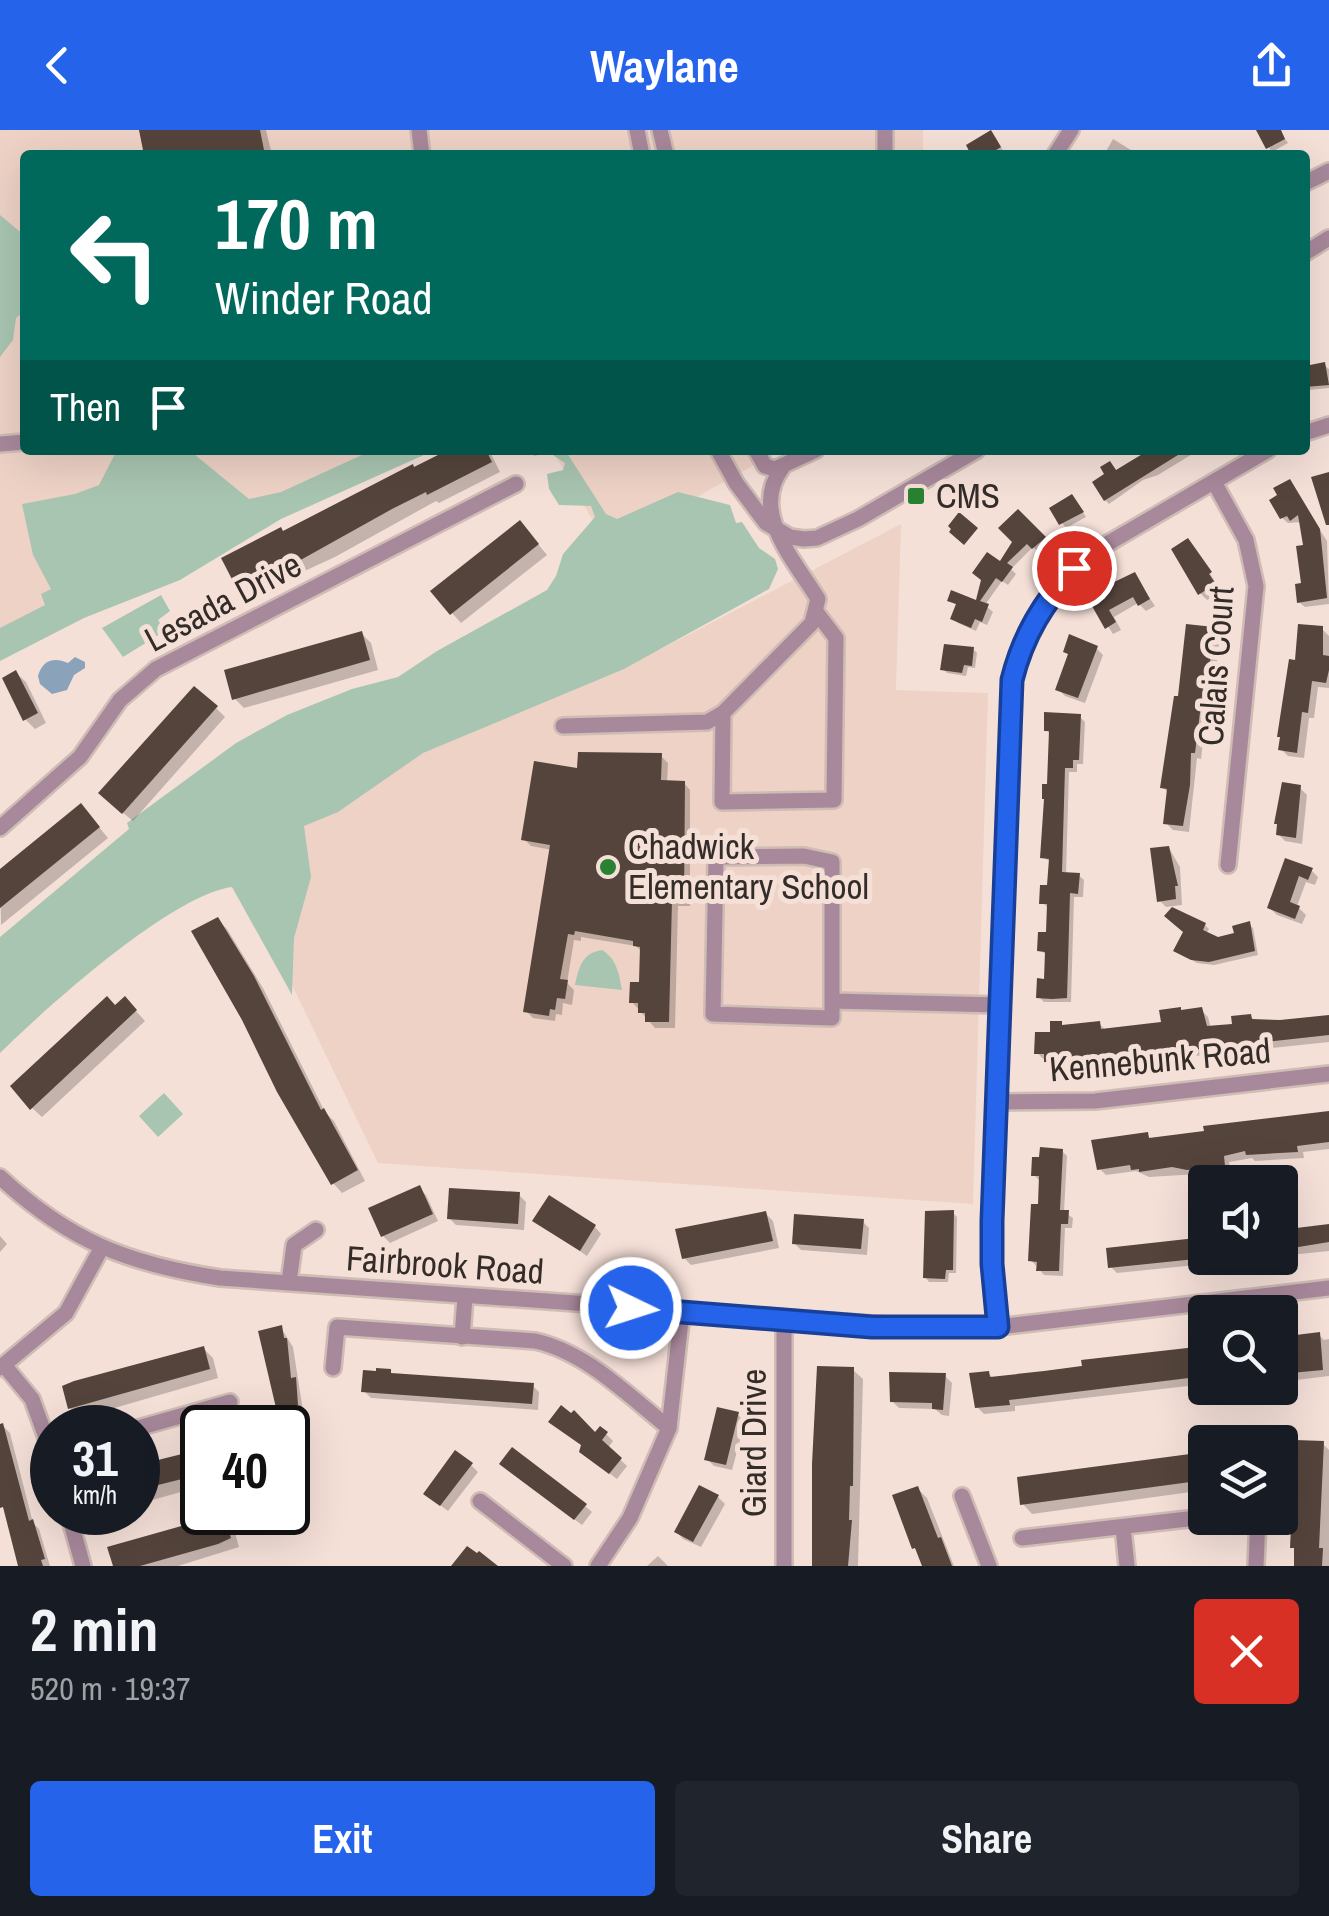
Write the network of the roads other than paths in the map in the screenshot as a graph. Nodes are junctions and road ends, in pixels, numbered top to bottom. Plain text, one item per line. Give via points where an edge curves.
1 (721, 455) edge
2 (762, 455) edge
3 (803, 455) edge
4 (968, 455) edge
5 (1260, 455) edge
6 (774, 466) junction
7 (1214, 482) junction
8 (516, 484) dead end
9 (777, 532) junction
10 (817, 612) junction
11 (723, 713) junction
12 (564, 726) dead end
13 (0, 828) edge
14 (1228, 864) dead end
15 (1000, 1006) junction
16 (832, 1009) junction
17 (1329, 1074) edge
18 (997, 1102) junction
19 (0, 1177) edge
20 (316, 1230) dead end
21 (101, 1248) junction
22 (634, 1274) dead end
23 (288, 1282) junction
24 (1329, 1288) edge
25 (465, 1297) junction
26 (631, 1308) junction
27 (682, 1312) junction
28 (784, 1320) junction
29 (998, 1327) junction
30 (462, 1336) junction
31 (2, 1366) edge
32 (333, 1368) dead end
33 (230, 1402) dead end
34 (34, 1405) edge
35 (160, 1422) edge
36 (669, 1428) junction
37 (962, 1496) dead end
38 (480, 1501) dead end
39 (1188, 1520) edge
40 (1122, 1527) junction
41 (74, 1535) edge
42 (1257, 1535) edge
43 (1022, 1538) dead end
44 (83, 1566) edge
45 (564, 1566) edge
46 (598, 1566) edge
47 (784, 1566) edge
48 (988, 1566) edge
49 (1127, 1566) edge
50 (1256, 1566) edge

1 - 9 street
2 - 6 street
3 - 6 street
4 - 9 street via 833,531 804,539
5 - 7 street
6 - 9 street via 769,509
7 - 14 street, Calais Court via 1246,540 1256,586
7 - 15 street via 1074,568 1028,633 1012,680
8 - 13 street, Lesada Drive via 156,669 120,700 80,758
9 - 10 street via 818,600
10 - 11 street
10 - 11 street via 836,638 834,800 722,802
11 - 12 street via 707,722
15 - 16 street
15 - 18 street
16 - 16 street via 832,862 716,857 714,1014
17 - 18 street, Kennebunk Road via 1096,1101
18 - 29 street via 992,1264
19 - 21 street, Fairbrook Road
20 - 23 street via 294,1246
21 - 23 street, Fairbrook Road via 176,1272
21 - 31 street via 66,1312
22 - 26 street
23 - 25 street, Fairbrook Road
24 - 29 street, Fairbrook Road
25 - 26 street, Fairbrook Road
25 - 30 street
26 - 27 street, Fairbrook Road
27 - 28 street, Fairbrook Road
27 - 36 street
28 - 29 street, Fairbrook Road
28 - 47 street, Giard Drive
30 - 32 street via 337,1327
30 - 36 street via 552,1345
31 - 34 street
33 - 35 street
36 - 46 street via 637,1504
37 - 48 street
38 - 45 street
39 - 40 street
40 - 43 street
40 - 49 street
41 - 44 street
42 - 50 street

